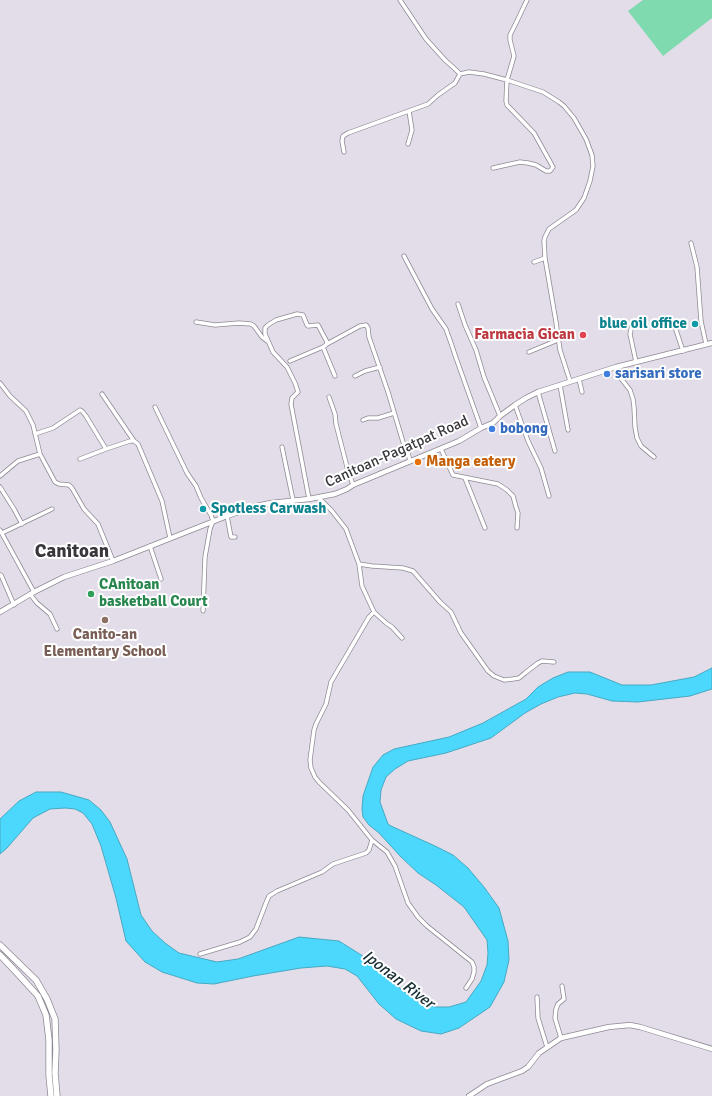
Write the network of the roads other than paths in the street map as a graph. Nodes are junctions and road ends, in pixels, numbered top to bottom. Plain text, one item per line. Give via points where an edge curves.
1 (400, 0) edge
2 (527, 0) edge
3 (460, 74) junction
4 (507, 80) junction
5 (409, 111) junction
6 (408, 144) dead end
7 (344, 152) dead end
8 (493, 168) dead end
9 (691, 243) dead end
10 (404, 256) dead end
11 (545, 258) junction
12 (534, 262) dead end
13 (458, 304) dead end
14 (196, 322) dead end
15 (638, 323) dead end
16 (674, 324) dead end
17 (558, 340) junction
18 (268, 342) junction
19 (712, 343) edge
20 (327, 344) junction
21 (706, 344) junction
22 (323, 347) junction
23 (683, 350) junction
24 (529, 352) dead end
25 (290, 361) dead end
26 (636, 362) junction
27 (380, 367) junction
28 (616, 367) junction
29 (335, 376) dead end
30 (355, 376) dead end
31 (579, 379) junction
32 (570, 381) junction
33 (0, 383) edge
34 (560, 385) junction
35 (538, 392) junction
36 (582, 392) dead end
37 (102, 394) dead end
38 (330, 397) dead end
39 (515, 405) junction
40 (155, 407) dead end
41 (394, 413) junction
42 (500, 416) junction
43 (363, 420) dead end
44 (481, 428) junction
45 (568, 430) dead end
46 (35, 434) junction
47 (134, 441) junction
48 (282, 446) dead end
49 (441, 448) junction
50 (106, 449) junction
51 (555, 451) dead end
52 (40, 454) junction
53 (654, 457) dead end
54 (80, 459) dead end
55 (410, 461) junction
56 (0, 476) edge
57 (465, 478) junction
58 (353, 485) junction
59 (0, 487) edge
60 (549, 496) dead end
61 (319, 498) junction
62 (309, 499) junction
63 (293, 500) junction
64 (52, 509) dead end
65 (227, 516) junction
66 (213, 521) junction
67 (22, 524) junction
68 (485, 528) dead end
69 (517, 528) dead end
70 (1, 532) edge
71 (170, 538) junction
72 (235, 538) dead end
73 (150, 546) junction
74 (113, 561) junction
75 (359, 564) junction
76 (0, 575) edge
77 (161, 579) dead end
78 (32, 593) junction
79 (14, 605) junction
80 (203, 611) dead end
81 (0, 612) edge
82 (374, 612) junction
83 (57, 629) dead end
84 (402, 638) dead end
85 (554, 662) dead end
86 (372, 840) junction
87 (0, 945) edge
88 (200, 954) dead end
89 (0, 955) edge
90 (562, 986) dead end
91 (466, 988) dead end
92 (537, 997) dead end
93 (561, 1038) junction
94 (547, 1047) junction
95 (712, 1049) edge
96 (51, 1096) edge
97 (57, 1096) edge
98 (469, 1096) edge

1 - 3 street via 426,39
2 - 4 street via 510,35 514,56
3 - 4 street via 469,72
3 - 5 street via 455,83 428,104
4 - 8 street via 507,104 534,133 553,167 546,171 536,165 520,162
4 - 11 street via 543,92 559,102 574,118 592,155 593,166 584,198 576,210 549,229 544,237
5 - 6 street via 412,130
5 - 7 street via 342,136
9 - 21 street via 697,267 701,321
10 - 44 street via 432,310 446,329
11 - 12 street
11 - 17 street
13 - 42 street
14 - 18 street via 215,326 251,324
15 - 26 street via 632,325 630,334
16 - 23 street
17 - 24 street
17 - 32 street
18 - 20 street via 264,331 268,325 297,314 303,315 308,326 319,325
18 - 62 street via 273,352 287,367 298,392 290,404
19 - 21 street, Canitoan-Pagatpat Road
20 - 22 street
20 - 27 street via 366,325
21 - 23 street, Canitoan-Pagatpat Road
22 - 25 street
22 - 29 street
23 - 26 street, Canitoan-Pagatpat Road
26 - 28 street, Canitoan-Pagatpat Road
27 - 30 street
27 - 41 street
28 - 31 street, Canitoan-Pagatpat Road
28 - 53 street via 633,399 637,438
31 - 32 street, Canitoan-Pagatpat Road
31 - 36 street
32 - 34 street, Canitoan-Pagatpat Road
33 - 46 street via 26,410
34 - 35 street, Canitoan-Pagatpat Road
34 - 45 street
35 - 39 street, Canitoan-Pagatpat Road
35 - 51 street
37 - 47 street
38 - 58 street
39 - 42 street, Canitoan-Pagatpat Road
39 - 60 street via 541,468
40 - 66 street
41 - 43 street
41 - 55 street
42 - 44 street, Canitoan-Pagatpat Road
44 - 49 street, Canitoan-Pagatpat Road
46 - 50 street via 53,428 80,410
46 - 52 street
47 - 50 street
47 - 71 street via 140,448 162,502
48 - 63 street
49 - 55 street, Canitoan-Pagatpat Road
49 - 57 street via 453,475
50 - 54 street
52 - 56 street via 18,461
52 - 74 street via 55,482 71,487 84,509 98,524
55 - 58 street, Canitoan-Pagatpat Road
57 - 68 street
57 - 69 street via 498,484 507,490 518,513
58 - 61 street, Canitoan-Pagatpat Road
59 - 67 street
61 - 62 street, Canitoan-Pagatpat Road
61 - 75 street via 346,529
62 - 63 street, Canitoan-Pagatpat Road
63 - 65 street, Canitoan-Pagatpat Road via 256,506
64 - 67 street
65 - 66 street, Canitoan-Pagatpat Road
65 - 72 street via 232,537
66 - 71 street, Canitoan-Pagatpat Road
66 - 80 street via 205,558
67 - 70 street
70 - 78 street
71 - 73 street, Canitoan-Pagatpat Road
73 - 74 street, Canitoan-Pagatpat Road
73 - 77 street
74 - 78 street, Canitoan-Pagatpat Road via 64,577
75 - 82 street via 361,582
75 - 85 street via 413,571 451,612 461,633 494,676 504,680 513,679 525,674 542,661
76 - 79 street
78 - 79 street, Canitoan-Pagatpat Road
78 - 83 street via 37,603 50,614
79 - 81 street, Canitoan-Pagatpat Road
82 - 84 street
82 - 86 street via 331,682 326,704 316,724 310,760 315,777 348,810
86 - 88 street via 366,853 333,864 322,872 269,896 256,929 250,937
86 - 91 street via 387,852 393,862 408,903 414,912 427,926 472,962 474,972
87 - 97 main road via 36,980 55,1019
89 - 96 main road via 38,996 46,1015
90 - 93 street via 564,999 556,1009
92 - 94 street via 538,1018
93 - 94 street
93 - 95 street via 619,1025 630,1025
94 - 98 street via 522,1071 487,1084

